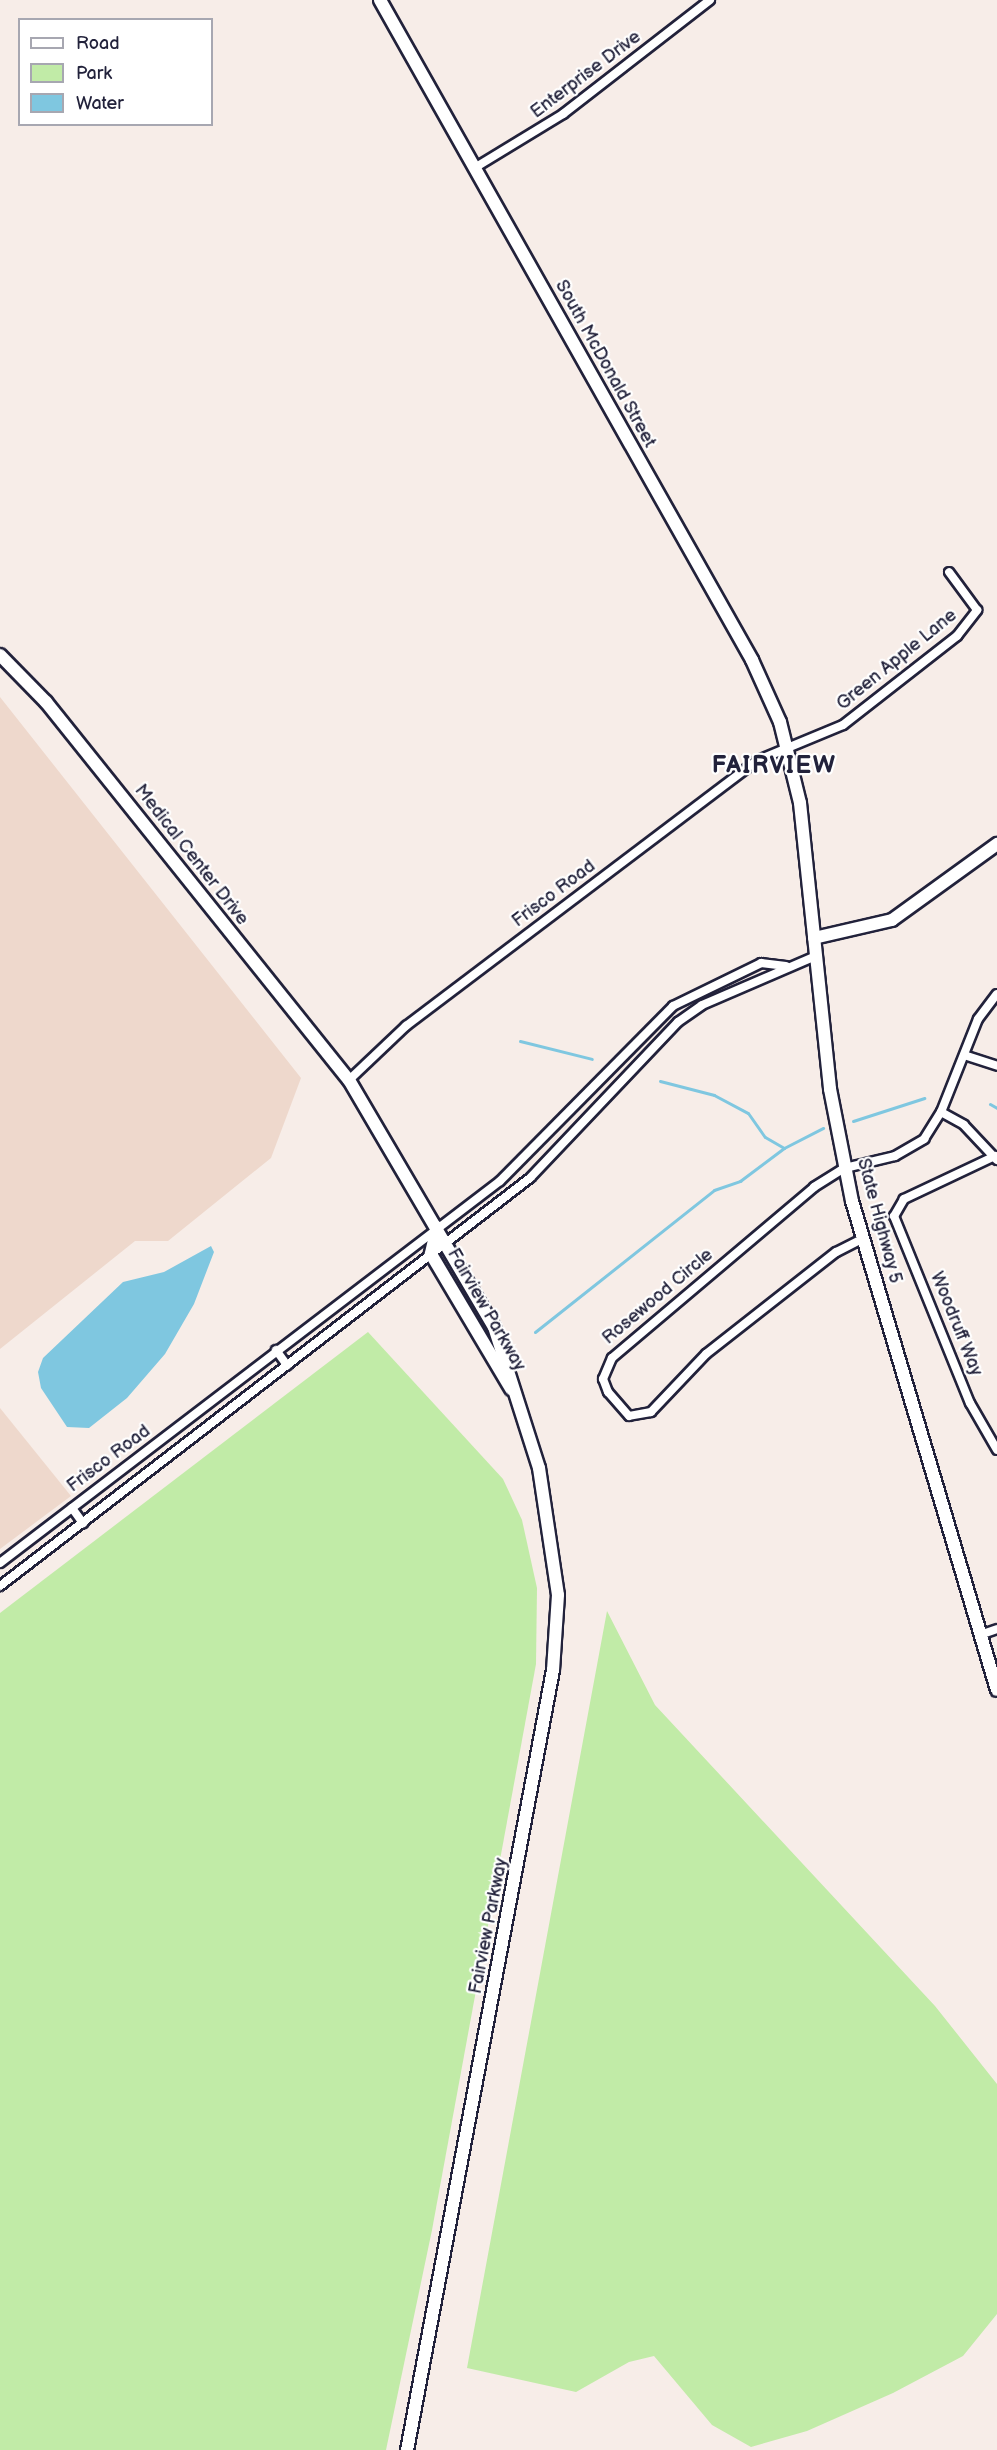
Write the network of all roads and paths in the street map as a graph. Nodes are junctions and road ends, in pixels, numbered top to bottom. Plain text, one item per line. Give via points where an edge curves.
1 (380, 0) edge
2 (710, 0) edge
3 (476, 167) junction
4 (949, 572) dead end
5 (0, 655) edge
6 (789, 749) junction
7 (997, 844) edge
8 (814, 938) junction
9 (816, 956) junction
10 (786, 966) junction
11 (997, 994) edge
12 (964, 1055) junction
13 (997, 1066) edge
14 (349, 1080) junction
15 (597, 1080) junction
16 (609, 1091) junction
17 (941, 1112) junction
18 (996, 1158) edge
19 (845, 1168) junction
20 (438, 1227) junction
21 (862, 1239) junction
22 (446, 1242) junction
23 (431, 1254) junction
24 (276, 1350) junction
25 (287, 1365) junction
26 (521, 1409) junction
27 (997, 1450) edge
28 (72, 1508) junction
29 (83, 1522) junction
30 (0, 1563) edge
31 (0, 1586) edge
32 (997, 1629) edge
33 (980, 1635) junction
34 (997, 1690) edge
35 (407, 2450) edge

1 - 3 street, South McDonald Street
2 - 3 street, Enterprise Drive via 547,126
3 - 6 street, South McDonald Street via 752,660
4 - 6 street, Green Apple Lane via 977,610 973,620 843,725
5 - 14 street, Medical Center Drive via 46,702
6 - 8 street, State Highway 5 via 802,813
6 - 14 street, Frisco Road via 756,761 406,1026
7 - 8 street via 892,920
8 - 9 street, State Highway 5
9 - 10 street
9 - 19 street, State Highway 5 via 830,1089
10 - 15 street, Frisco Road via 761,963 694,992
10 - 16 street via 702,1005 650,1048
11 - 12 street via 983,1010
12 - 13 street
12 - 17 street
14 - 20 street, Fairview Parkway
15 - 16 street
15 - 20 street, Frisco Road via 536,1148
16 - 22 street via 530,1178
17 - 18 street via 964,1125
17 - 19 street via 932,1129 905,1152
18 - 27 street, Woodruff Way via 895,1206 894,1216 970,1402
19 - 21 street, State Highway 5
19 - 21 street, Rosewood Circle via 814,1187 612,1358 603,1379 608,1392 629,1416 651,1412 706,1353 836,1252
20 - 22 street, Fairview Parkway
20 - 23 street, Fairview Parkway
20 - 24 street, Frisco Road
21 - 33 street, State Highway 5
22 - 23 street
22 - 26 street, Fairview Parkway via 494,1326
23 - 25 street
23 - 26 street, Fairview Parkway
24 - 25 street
24 - 28 street, Frisco Road
25 - 29 street
26 - 35 street, Fairview Parkway via 551,1524 558,1595 553,1671
28 - 29 street
28 - 30 street, Frisco Road
29 - 31 street
32 - 33 street
33 - 34 street, State Highway 5

